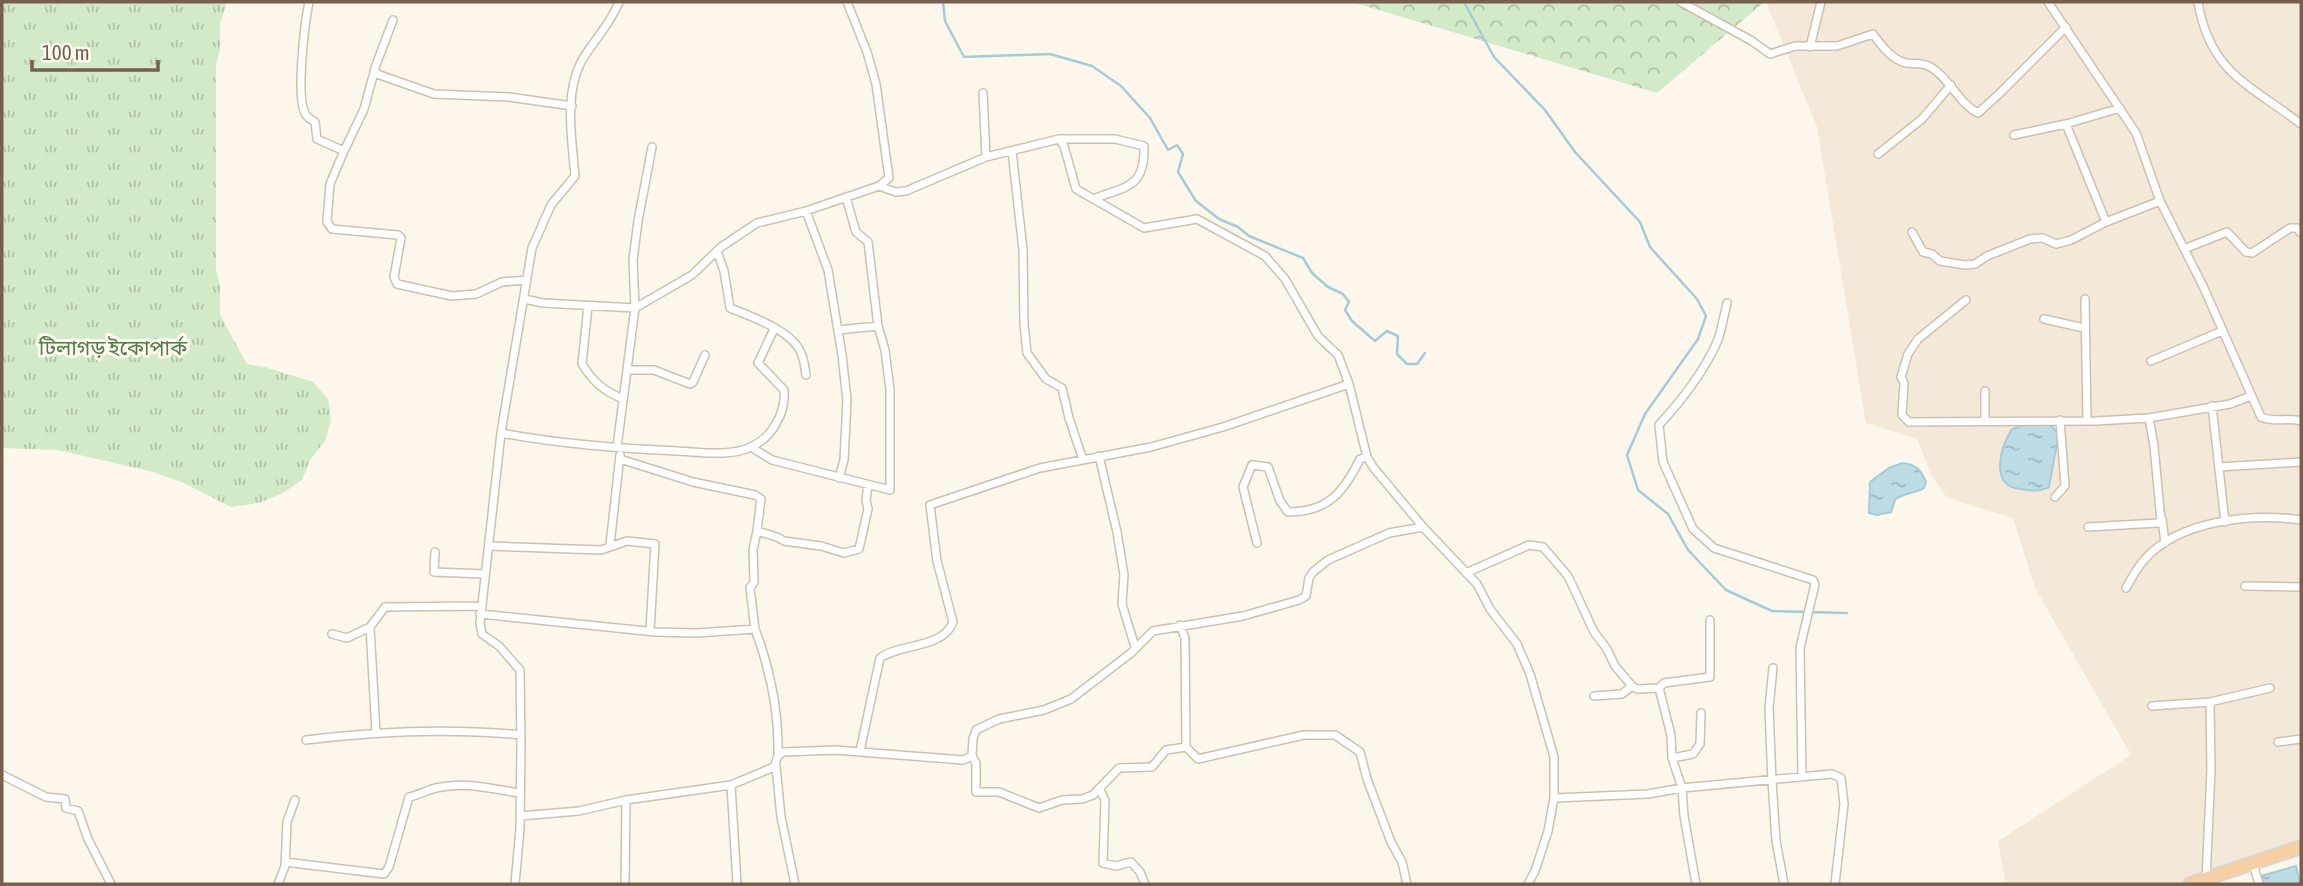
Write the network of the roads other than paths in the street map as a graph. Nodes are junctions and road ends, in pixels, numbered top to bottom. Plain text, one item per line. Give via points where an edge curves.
1 (309, 2) edge
2 (619, 2) edge
3 (847, 2) edge
4 (1681, 2) edge
5 (1821, 2) edge
6 (2048, 2) edge
7 (2198, 2) edge
8 (393, 20) dead end
9 (2066, 27) junction
10 (1810, 47) junction
11 (374, 73) junction
12 (1951, 85) junction
13 (983, 93) dead end
14 (572, 107) junction
15 (2120, 108) junction
16 (2066, 124) junction
17 (2301, 124) edge
18 (2014, 135) dead end
19 (1059, 139) junction
20 (652, 147) dead end
21 (344, 151) junction
22 (1012, 151) junction
23 (1878, 154) dead end
24 (986, 157) junction
25 (879, 186) junction
26 (846, 197) junction
27 (1093, 199) junction
28 (2161, 201) junction
29 (806, 211) junction
30 (2106, 222) junction
31 (1912, 232) dead end
32 (2301, 233) edge
33 (2184, 249) junction
34 (717, 251) junction
35 (527, 280) junction
36 (524, 299) junction
37 (2085, 299) dead end
38 (1966, 300) dead end
39 (1727, 303) dead end
40 (588, 306) junction
41 (635, 308) junction
42 (2044, 319) dead end
43 (878, 327) junction
44 (2084, 328) junction
45 (774, 329) junction
46 (838, 330) junction
47 (2222, 331) junction
48 (705, 355) dead end
49 (2151, 361) dead end
50 (627, 370) junction
51 (806, 375) dead end
52 (1349, 384) junction
53 (1985, 391) dead end
54 (2251, 396) junction
55 (623, 399) junction
56 (2212, 406) junction
57 (2149, 418) junction
58 (2060, 420) junction
59 (1985, 421) junction
60 (2087, 421) junction
61 (2301, 421) edge
62 (501, 433) junction
63 (619, 447) junction
64 (751, 447) junction
65 (1099, 456) junction
66 (1367, 457) junction
67 (620, 459) junction
68 (1083, 460) junction
69 (2301, 462) edge
70 (2219, 467) junction
71 (839, 478) junction
72 (868, 485) junction
73 (2055, 497) dead end
74 (2162, 518) junction
75 (2301, 520) edge
76 (2225, 522) junction
77 (1423, 527) junction
78 (2088, 527) dead end
79 (757, 531) junction
80 (1257, 542) dead end
81 (2165, 543) junction
82 (610, 545) junction
83 (489, 546) junction
84 (435, 552) dead end
85 (1466, 573) junction
86 (485, 574) junction
87 (2245, 586) dead end
88 (2126, 587) dead end
89 (2301, 587) edge
90 (480, 610) junction
91 (1710, 620) dead end
92 (1180, 625) junction
93 (370, 627) junction
94 (755, 629) junction
95 (650, 631) junction
96 (332, 634) dead end
97 (1135, 647) junction
98 (1773, 668) dead end
99 (1632, 686) junction
100 (1659, 688) junction
101 (2270, 688) dead end
102 (1594, 696) dead end
103 (2210, 702) junction
104 (2152, 706) dead end
105 (1701, 713) dead end
106 (376, 733) junction
107 (521, 735) junction
108 (2301, 739) edge
109 (306, 740) dead end
110 (2277, 742) dead end
111 (1186, 747) junction
112 (860, 751) junction
113 (778, 756) junction
114 (972, 756) junction
115 (1672, 758) junction
116 (776, 765) junction
117 (2, 775) edge
118 (1802, 777) junction
119 (1772, 781) junction
120 (732, 785) junction
121 (1682, 788) junction
122 (1100, 790) junction
123 (520, 793) junction
124 (1554, 798) junction
125 (295, 800) dead end
126 (626, 800) junction
127 (520, 817) junction
128 (2301, 847) edge
129 (285, 862) junction
130 (2253, 863) junction
131 (2206, 879) junction
132 (111, 884) edge
133 (278, 884) edge
134 (515, 884) edge
135 (625, 884) edge
136 (737, 884) edge
137 (794, 884) edge
138 (1145, 884) edge
139 (1407, 884) edge
140 (1528, 884) edge
141 (1696, 884) edge
142 (1784, 884) edge
143 (1835, 884) edge
144 (2190, 884) edge
145 (2259, 884) edge

1 - 21 street via 301,67 303,107 315,122 317,139
2 - 14 street via 581,62 573,83
3 - 25 street via 876,84 889,178
4 - 10 street via 1770,54 1795,46
5 - 10 street
6 - 9 street
7 - 17 street via 2206,37 2217,57
8 - 11 street
9 - 12 street via 1978,113
9 - 15 street
10 - 12 street via 1837,46 1874,34 1884,50 1902,62 1930,67
11 - 14 street via 434,94 509,97
11 - 21 street via 364,109
12 - 23 street via 1922,119
13 - 24 street
14 - 35 street via 575,176 551,205 532,248
15 - 16 street
15 - 28 street via 2136,133
16 - 18 street
16 - 30 street
19 - 22 street
19 - 27 street via 1076,189
19 - 27 street via 1115,139 1144,146 1145,166 1137,180
20 - 41 street via 633,260
21 - 35 street via 330,184 327,222 332,229 398,235 397,284 452,296
22 - 24 street
22 - 68 street via 1023,250 1027,353 1046,379 1062,388
24 - 25 street via 906,191
25 - 26 street
26 - 29 street
26 - 43 street via 856,232 868,242
27 - 52 street via 1144,228 1198,219 1265,256 1285,279 1318,336 1338,355
28 - 30 street
28 - 33 street
29 - 34 street via 757,223
29 - 46 street via 828,270
30 - 31 street via 2070,240 2056,244 2036,238 1965,265 1940,261 1923,252
32 - 33 street via 2290,228 2252,253 2227,232
33 - 47 street
34 - 41 street via 692,275
34 - 45 street via 730,307
35 - 36 street
36 - 40 street
36 - 62 street
37 - 44 street
38 - 59 street via 1908,354 1901,377 1902,415 1909,422
39 - 118 street via 1708,359 1684,398 1659,425 1663,462 1693,529 1714,548 1815,584 1800,648
40 - 41 street
40 - 55 street via 582,364 596,384
41 - 50 street
42 - 44 street
43 - 46 street
43 - 72 street via 890,390 890,490
44 - 60 street
45 - 51 street via 801,351
45 - 64 street via 758,363 784,390 785,403 770,432
46 - 71 street via 847,400
47 - 49 street
47 - 54 street
48 - 50 street via 690,383 654,370
50 - 55 street
52 - 65 street via 1223,427
52 - 66 street
53 - 59 street
54 - 56 street
54 - 61 street via 2261,417
55 - 63 street
56 - 57 street
56 - 70 street
57 - 60 street
57 - 74 street
58 - 59 street
58 - 60 street
58 - 73 street via 2065,486
62 - 63 street via 557,444
62 - 83 street
63 - 64 street via 725,452
63 - 67 street
64 - 71 street via 772,460
65 - 68 street
65 - 97 street via 1124,575 1122,604
66 - 77 street
66 - 80 street via 1360,459 1341,492 1303,512 1289,512 1280,502 1268,467 1252,466 1243,487
67 - 79 street via 755,495 761,499
67 - 82 street
68 - 112 street via 1040,468 930,505 937,561 953,622 925,643 880,658
69 - 70 street
70 - 76 street
71 - 72 street
72 - 79 street via 859,549 844,553
74 - 78 street via 2158,523
74 - 81 street
75 - 76 street
76 - 81 street via 2194,527
77 - 85 street
77 - 92 street via 1389,533 1328,561 1313,572 1306,596 1299,600 1243,616
79 - 94 street via 750,588
81 - 88 street via 2143,561
82 - 83 street via 601,550
82 - 95 street via 627,541 655,544
83 - 86 street
84 - 86 street via 434,572
85 - 99 street via 1529,545 1543,547 1568,576 1594,632
85 - 124 street via 1517,644 1530,674 1554,757
86 - 90 street
87 - 89 street
90 - 93 street via 385,607
90 - 95 street
90 - 107 street via 482,634 520,670
91 - 100 street via 1710,677 1664,683
92 - 97 street via 1153,631
92 - 111 street via 1186,654
93 - 96 street via 347,638
93 - 106 street
94 - 95 street
94 - 113 street via 778,724
97 - 114 street via 1071,699 976,730
98 - 119 street via 1769,708
99 - 100 street
99 - 102 street via 1622,694
100 - 115 street
101 - 103 street
103 - 104 street
103 - 131 street
105 - 115 street via 1700,744 1693,754
106 - 107 street
106 - 109 street
107 - 123 street
108 - 110 street
111 - 122 street via 1166,750 1152,767 1118,768
111 - 139 street via 1198,759 1304,735 1335,735 1360,752
112 - 113 street via 791,750
112 - 114 street via 963,760
113 - 116 street
114 - 122 street via 976,792 999,792 1039,808 1082,799
115 - 121 street
116 - 120 street
116 - 137 street
117 - 132 street via 46,797 65,799 66,808 78,811
118 - 119 street
118 - 143 street via 1832,774 1841,778 1844,804
119 - 121 street
119 - 142 street
120 - 126 street
120 - 136 street
121 - 124 street
121 - 141 street
122 - 138 street via 1105,800 1103,863 1130,862
123 - 127 street
123 - 129 street via 465,785 434,788 409,797 384,874
124 - 140 street via 1548,831
125 - 129 street via 287,822
126 - 127 street
126 - 135 street
127 - 134 street
128 - 130 highway
129 - 133 street
130 - 131 highway
130 - 145 street
131 - 144 highway

